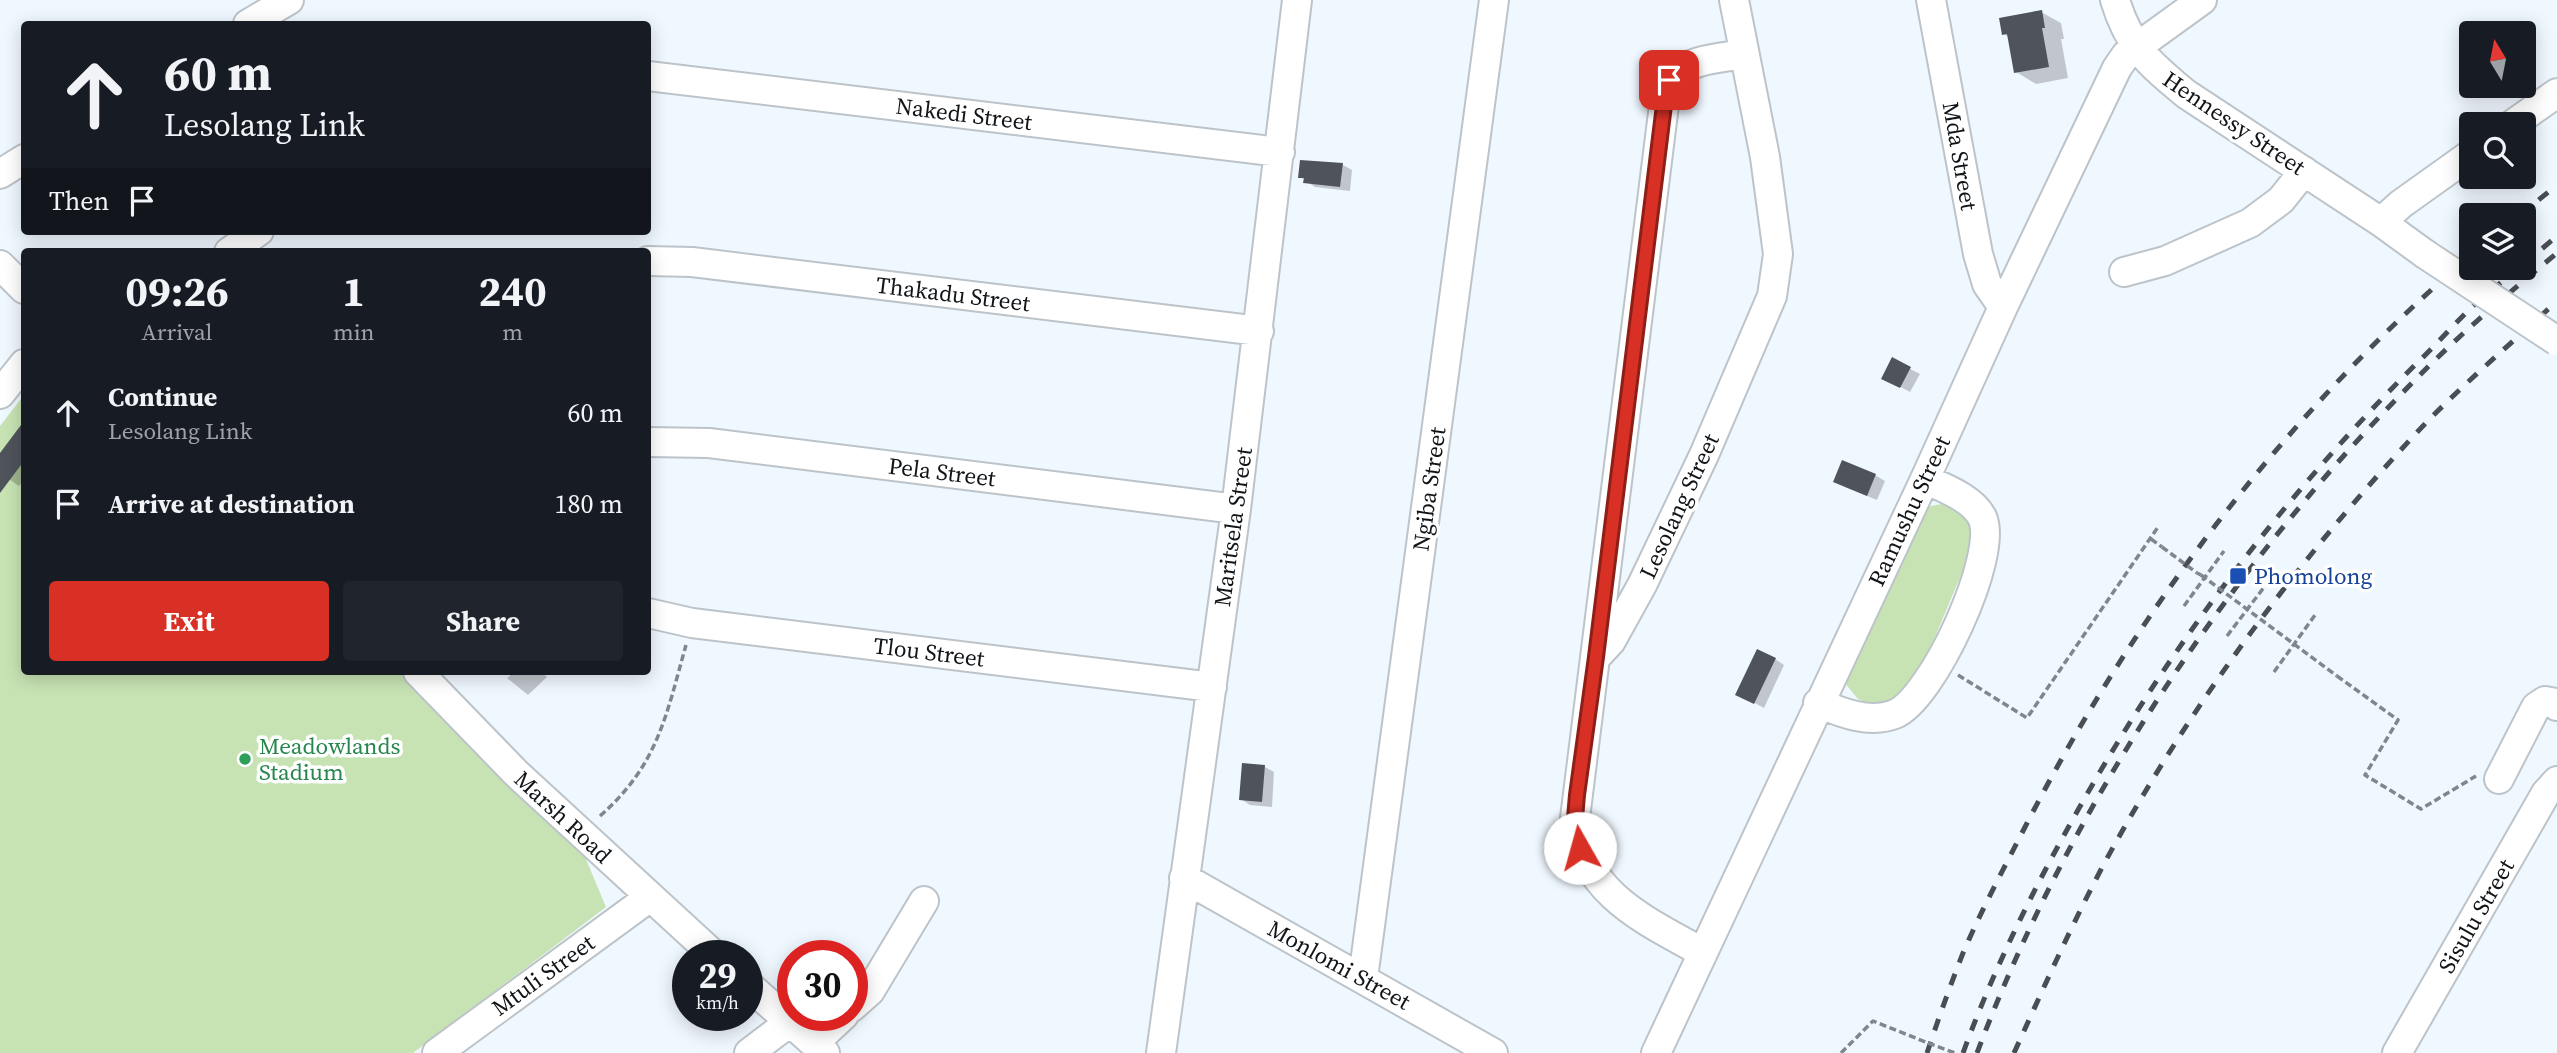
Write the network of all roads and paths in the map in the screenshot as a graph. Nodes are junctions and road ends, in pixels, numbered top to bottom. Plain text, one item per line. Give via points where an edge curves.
1 (289, 0) edge
2 (1297, 0) edge
3 (1494, 0) edge
4 (1734, 0) edge
5 (1931, 0) edge
6 (2115, 0) edge
7 (2202, 0) edge
8 (253, 21) edge
9 (2136, 48) junction
10 (1744, 54) junction
11 (651, 76) edge
12 (2557, 93) edge
13 (2530, 112) edge
14 (1280, 152) junction
15 (21, 161) edge
16 (2459, 162) edge
17 (2304, 171) junction
18 (0, 174) edge
19 (2381, 222) junction
20 (651, 261) edge
21 (0, 265) edge
22 (2124, 272) dead end
23 (21, 286) edge
24 (2003, 307) junction
25 (1259, 331) junction
26 (2557, 341) edge
27 (21, 368) edge
28 (0, 394) edge
29 (651, 442) edge
30 (1925, 480) junction
31 (1236, 509) junction
32 (2158, 527) dead end
33 (2151, 538) junction
34 (2224, 551) dead end
35 (2204, 578) junction
36 (2268, 582) dead end
37 (2184, 606) dead end
38 (2247, 610) junction
39 (651, 614) edge
40 (2315, 615) dead end
41 (692, 623) junction
42 (2227, 636) dead end
43 (2294, 644) junction
44 (1596, 657) junction
45 (1940, 664) junction
46 (2274, 672) dead end
47 (421, 675) edge
48 (1212, 687) junction
49 (1818, 703) junction
50 (2557, 706) edge
51 (2498, 779) joint
52 (2557, 781) edge
53 (580, 834) junction
54 (1184, 878) junction
55 (650, 897) junction
56 (924, 901) dead end
57 (697, 940) edge
58 (1702, 952) junction
59 (1363, 978) junction
60 (868, 993) edge
61 (763, 998) edge
62 (777, 1011) edge
63 (778, 1031) edge
64 (800, 1031) edge
65 (832, 1031) edge
66 (820, 1048) edge
67 (437, 1053) edge
68 (749, 1053) edge
69 (1160, 1053) edge
70 (1493, 1053) edge
71 (1656, 1053) edge
72 (1841, 1053) edge
73 (1955, 1053) edge
74 (2397, 1053) edge

1 - 8 street
2 - 14 street, Maritsela Street
3 - 59 street, Ngiba Street
4 - 10 street, Lesolang Street
5 - 24 street, Mda Street via 1978,254 1987,284
6 - 9 street, Hennessy Street
7 - 9 street, Ramushu Street
9 - 17 street, Hennessy Street via 2186,94
9 - 24 street, Ramushu Street via 2117,68
10 - 44 street, Lesolang Street via 1778,254 1772,296 1642,585 1611,641
10 - 44 street via 1682,68 1666,89
11 - 14 street, Nakedi Street
12 - 13 street
14 - 25 street, Maritsela Street
15 - 18 street
16 - 19 street
17 - 19 street, Hennessy Street
17 - 22 street via 2281,200 2250,223 2165,261
19 - 26 street, Hennessy Street, bridge
20 - 25 street, Thakadu Street
21 - 23 street
24 - 30 street, Ramushu Street
25 - 31 street, Maritsela Street
27 - 28 street
29 - 31 street, Pela Street via 709,443
30 - 45 street via 1973,506 1986,528 1981,568
30 - 49 street, Ramushu Street
31 - 48 street, Maritsela Street
32 - 33 path
33 - 35 path, bridge
33 - 45 path via 2027,718
34 - 35 path
35 - 37 path
35 - 38 path, bridge
36 - 38 path
38 - 42 path
38 - 43 path, bridge
39 - 41 street, Tlou Street
40 - 43 path
41 - 48 street, Tlou Street
41 - 53 path via 651,754 613,804
43 - 46 path
43 - 51 path, bridge via 2398,720 2365,775 2421,809 2478,775
44 - 58 street via 1575,818 1580,848 1610,894
45 - 49 street via 1911,705 1896,714 1876,719
47 - 53 street, Marsh Road
48 - 54 street, Maritsela Street
49 - 58 street, Ramushu Street
50 - 51 street via 2545,701 2536,707
52 - 74 street, Sisulu Street
53 - 55 street, Marsh Road
54 - 59 street, Monlomi Street
54 - 69 street, Maritsela Street
55 - 57 street, Marsh Road
55 - 67 street, Mtuli Street
56 - 60 street
58 - 71 street, Ramushu Street
59 - 70 street, Monlomi Street
61 - 62 street
63 - 68 street
64 - 66 street
65 - 66 street
72 - 73 path, bridge via 1873,1021

